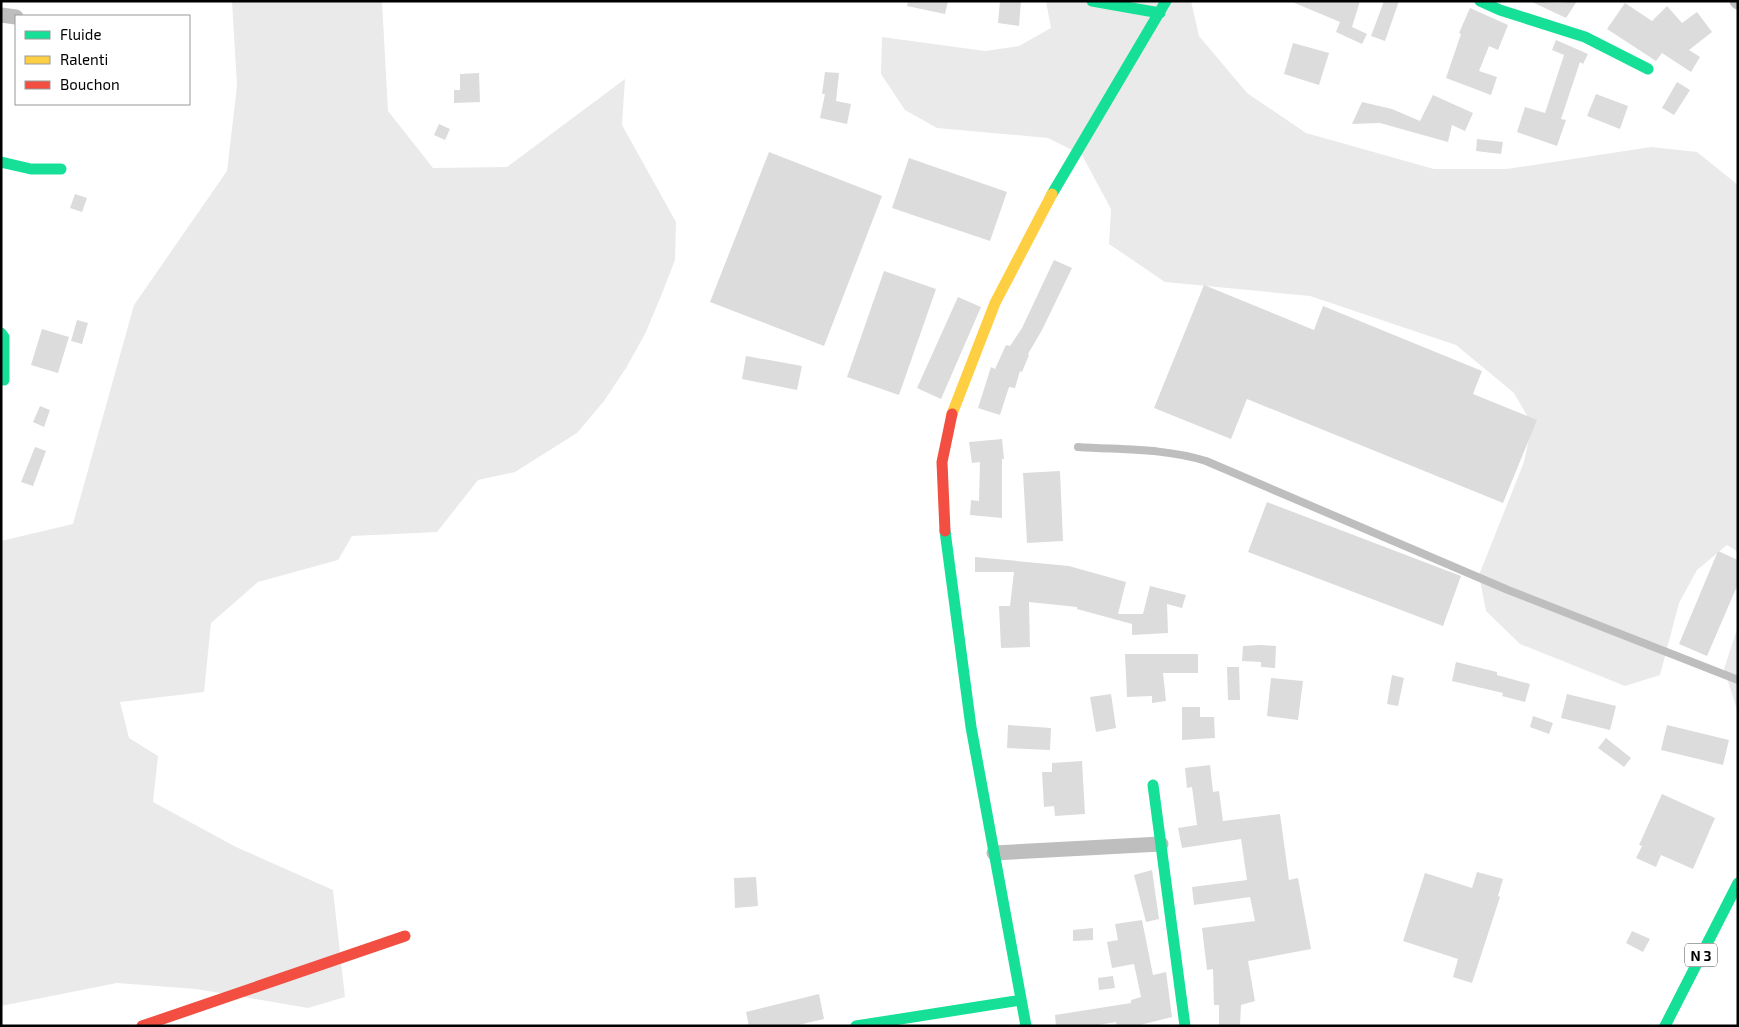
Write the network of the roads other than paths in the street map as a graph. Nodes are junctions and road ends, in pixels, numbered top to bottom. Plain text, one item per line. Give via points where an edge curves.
1 (1092, 1) edge
2 (1166, 1) edge
3 (1480, 1) edge
4 (1160, 13) junction
5 (1, 15) edge
6 (15, 17) edge
7 (1648, 69) dead end
8 (1, 162) edge
9 (61, 169) dead end
10 (1, 333) edge
11 (4, 380) dead end
12 (1078, 447) dead end
13 (1738, 680) edge
14 (1153, 785) dead end
15 (1161, 844) junction
16 (994, 853) junction
17 (1738, 883) edge
18 (405, 936) dead end
19 (1021, 1000) junction
20 (142, 1026) edge
21 (856, 1026) edge
22 (1026, 1026) edge
23 (1185, 1026) edge
24 (1666, 1026) edge

1 - 4 main road
2 - 4 main road
3 - 7 main road via 1585,37
4 - 16 main road via 1060,180 995,303 951,417 942,462 944,522 971,727
5 - 6 street
8 - 9 main road via 23,169
10 - 11 main road via 4,337
12 - 13 lane via 1158,450 1206,461 1508,590
14 - 15 main road
15 - 16 street
15 - 23 main road
16 - 19 main road
17 - 24 main road, N 3
18 - 20 main road
19 - 21 main road
19 - 22 main road

